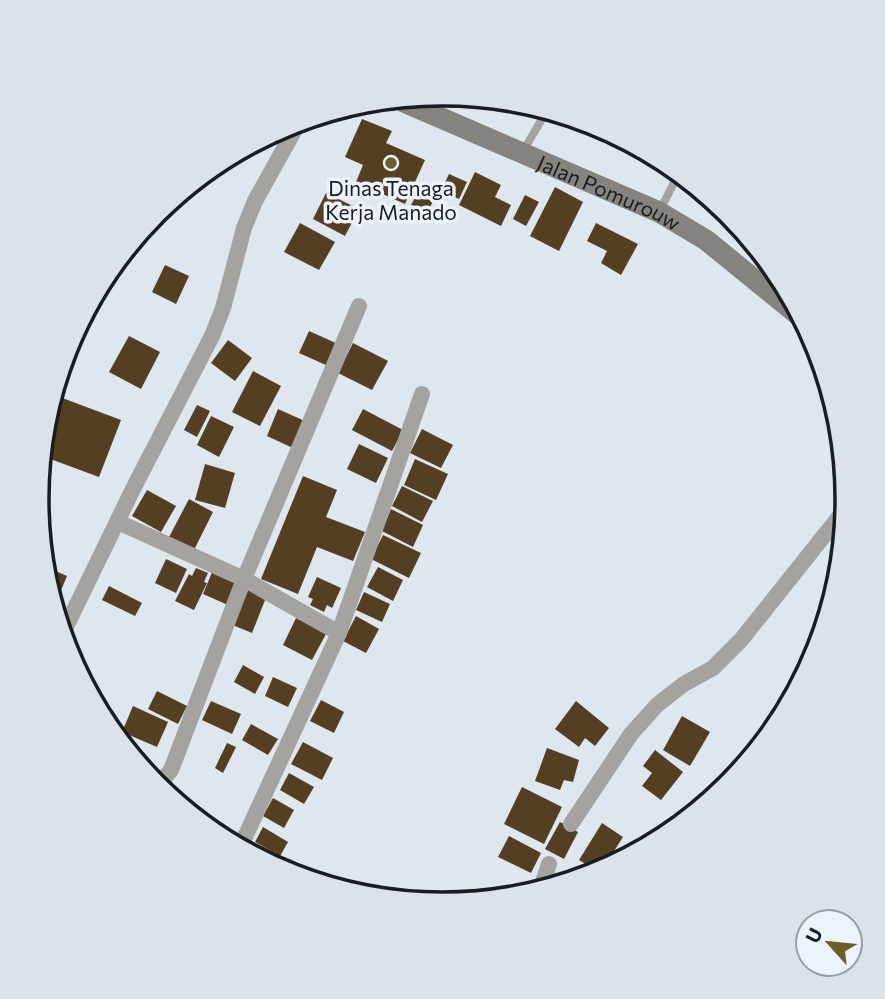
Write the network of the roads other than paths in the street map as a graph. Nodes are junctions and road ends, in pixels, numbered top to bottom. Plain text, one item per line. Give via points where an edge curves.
1 (416, 107) edge
2 (542, 119) edge
3 (291, 137) edge
4 (521, 153) junction
5 (675, 182) edge
6 (659, 212) junction
7 (783, 302) edge
8 (359, 306) dead end
9 (422, 394) dead end
10 (118, 522) junction
11 (835, 522) edge
12 (244, 579) junction
13 (69, 622) edge
14 (339, 633) junction
15 (164, 778) edge
16 (572, 824) dead end
17 (244, 839) dead end
18 (549, 864) dead end
19 (544, 880) edge

1 - 4 main road, Jalan Pomurouw
2 - 4 lane
3 - 10 street via 254,201 212,336
4 - 6 main road, Jalan Pomurouw
5 - 6 lane
6 - 7 main road, Jalan Pomurouw via 706,240
8 - 12 street
9 - 14 street
10 - 12 street
10 - 13 street
11 - 16 street via 741,640 713,667 657,705 631,734
12 - 14 street
12 - 15 street
14 - 17 street
18 - 19 street

